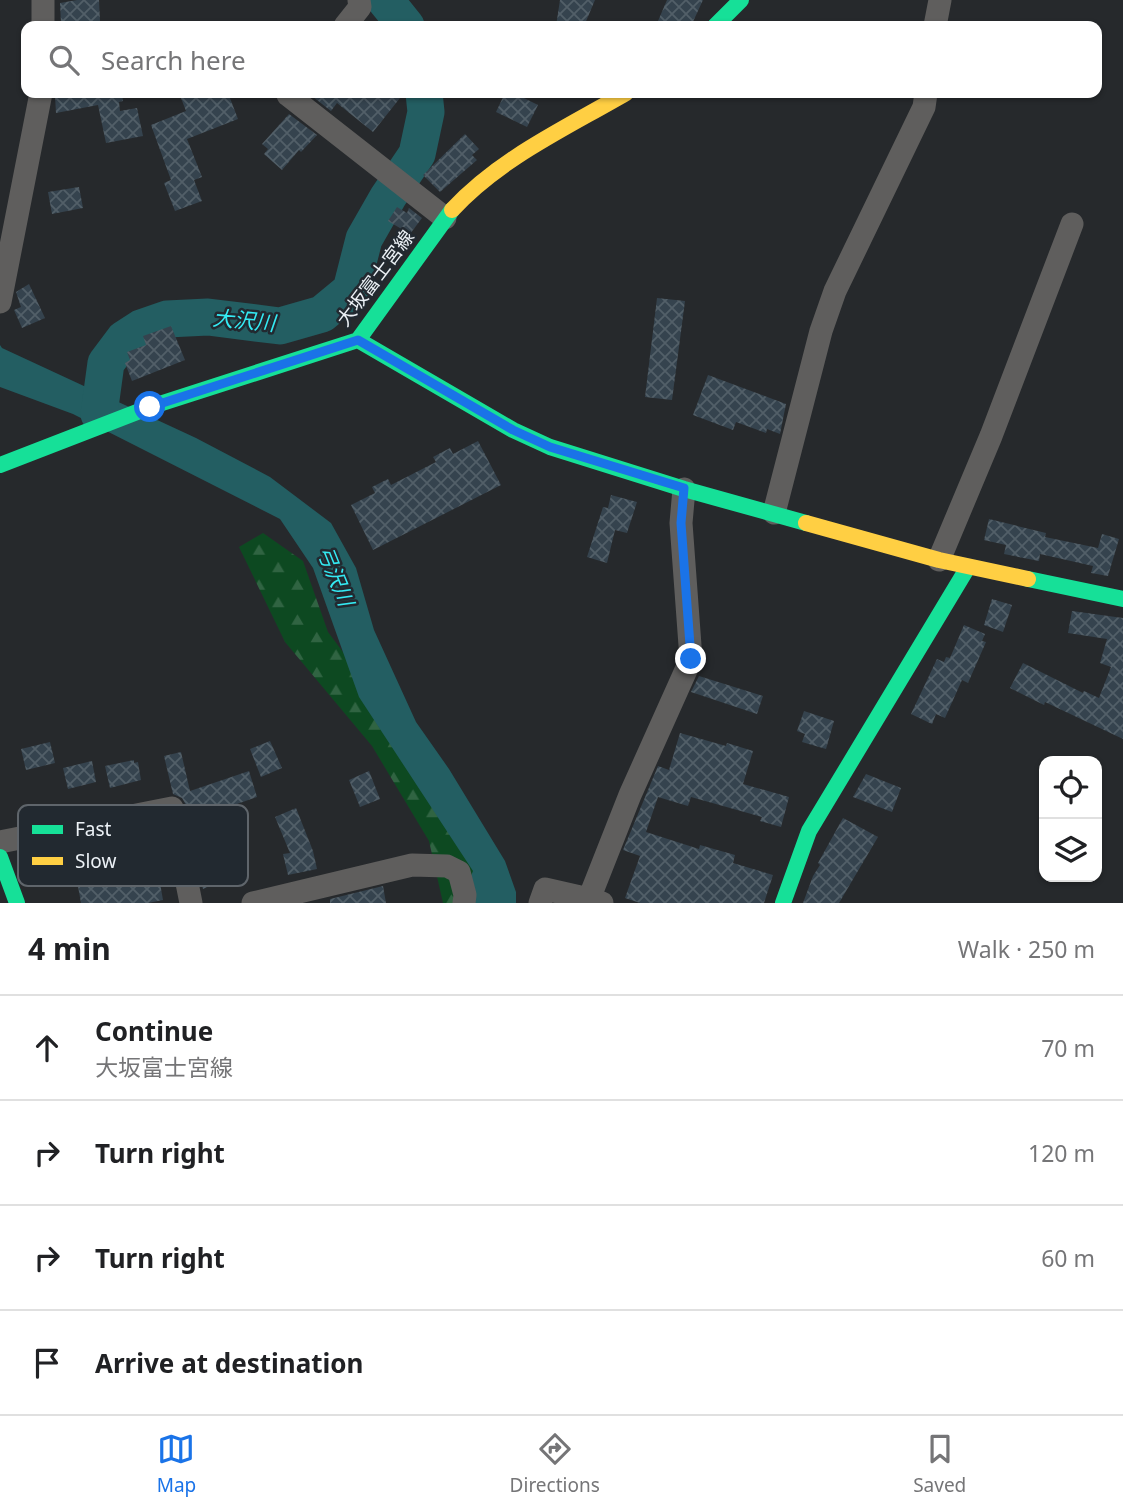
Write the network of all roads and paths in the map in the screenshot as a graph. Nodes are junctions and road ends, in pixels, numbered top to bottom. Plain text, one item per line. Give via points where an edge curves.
1 (43, 0) edge
2 (359, 0) edge
3 (741, 0) edge
4 (940, 0) edge
5 (43, 21) edge
6 (349, 21) edge
7 (720, 21) edge
8 (936, 21) edge
9 (40, 98) edge
10 (292, 98) edge
11 (617, 98) edge
12 (926, 98) edge
13 (445, 218) junction
14 (1072, 224) dead end
15 (0, 302) edge
16 (358, 340) junction
17 (0, 465) edge
18 (684, 488) junction
19 (774, 513) junction
20 (939, 560) junction
21 (968, 567) junction
22 (1123, 600) edge
23 (18, 838) edge
24 (0, 842) edge
25 (0, 857) edge
26 (596, 901) edge
27 (17, 903) edge
28 (253, 903) edge
29 (464, 903) edge
30 (540, 903) edge
31 (783, 903) edge

1 - 5 street
2 - 6 street via 360,8
3 - 7 street
4 - 8 street
9 - 15 street
10 - 13 street
11 - 13 street, 大坂富士宮線 via 505,163
12 - 19 street via 835,291
13 - 16 street, 大坂富士宮線
14 - 20 street
16 - 17 street, 大坂富士宮線 via 150,407
16 - 18 street via 513,430 561,451
18 - 19 street
18 - 26 street via 681,523 691,659 630,795
19 - 20 street
20 - 21 street
21 - 22 street
21 - 31 street via 809,831
23 - 24 street
25 - 27 street
26 - 30 street via 545,889
28 - 29 street via 412,865 447,866 460,873

